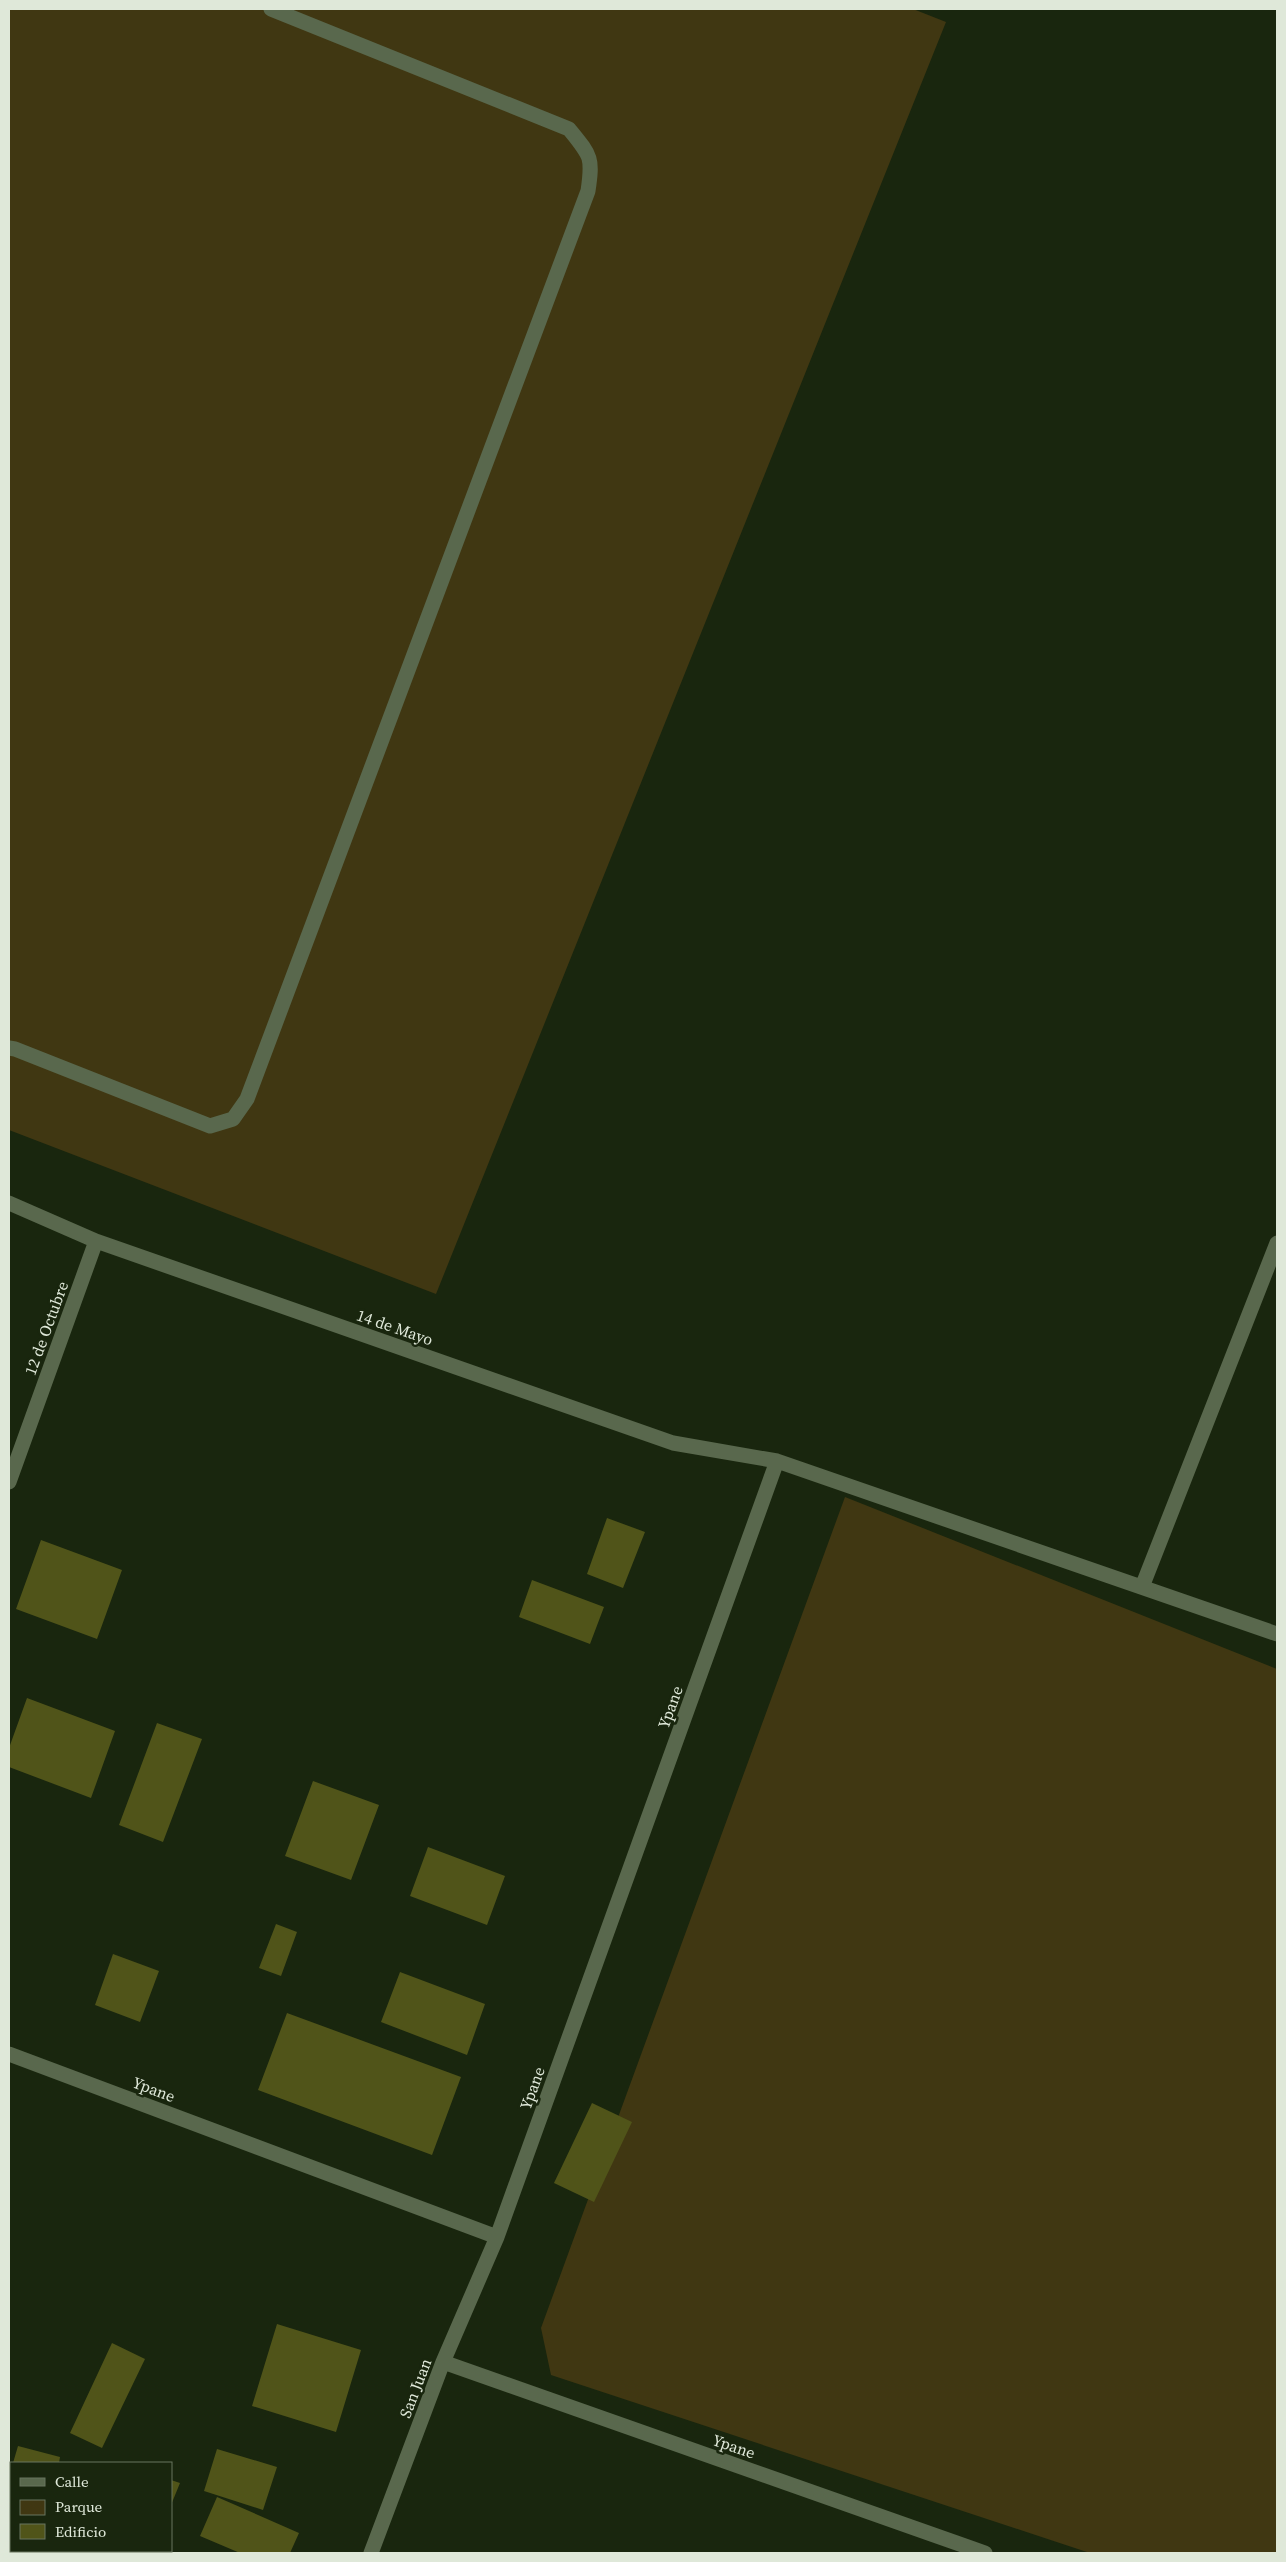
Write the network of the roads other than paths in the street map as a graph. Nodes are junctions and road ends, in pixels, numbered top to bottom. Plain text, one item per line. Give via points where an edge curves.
1 (271, 9) edge
2 (9, 1048) edge
3 (9, 1204) edge
4 (96, 1241) junction
5 (1277, 1243) edge
6 (777, 1461) junction
7 (9, 1482) edge
8 (1142, 1587) junction
9 (1277, 1634) edge
10 (9, 2054) edge
11 (497, 2236) junction
12 (443, 2362) junction
13 (371, 2553) edge
14 (985, 2553) edge

1 - 2 street via 569,129 592,164 588,191 247,1099 233,1119 210,1126
3 - 4 street, 14 de Mayo
4 - 6 street, 14 de Mayo via 673,1443
4 - 7 street, 12 de Octubre
5 - 8 street
6 - 8 street, 14 de Mayo
6 - 11 street, Ypane
8 - 9 street, 14 de Mayo
10 - 11 street, Ypane
11 - 12 street, San Juan
12 - 13 street, San Juan
12 - 14 street, Ypane

